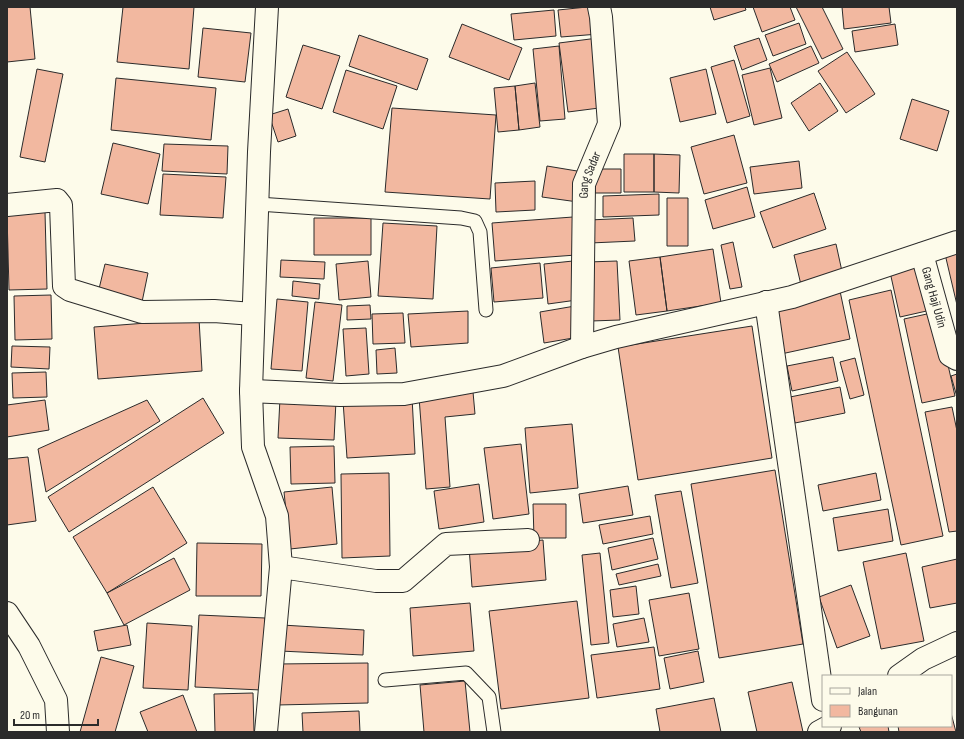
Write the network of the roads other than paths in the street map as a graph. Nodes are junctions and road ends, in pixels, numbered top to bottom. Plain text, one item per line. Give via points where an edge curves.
1 (267, 7) edge
2 (599, 7) edge
3 (258, 204) junction
4 (7, 205) edge
5 (957, 242) edge
6 (922, 254) junction
7 (766, 302) junction
8 (486, 310) dead end
9 (253, 314) junction
10 (582, 347) junction
11 (957, 359) edge
12 (251, 391) junction
13 (528, 540) dead end
14 (281, 568) junction
15 (7, 613) edge
16 (956, 647) edge
17 (899, 675) edge
18 (385, 680) dead end
19 (822, 693) edge
20 (58, 732) edge
21 (266, 732) edge
22 (494, 732) edge

1 - 3 street
2 - 10 street, Gang Sadar via 609,124 584,184
3 - 8 lane via 475,221 480,232
3 - 9 street
4 - 9 street via 57,200 61,205 64,286 70,290 142,312 214,311
5 - 6 street
6 - 7 street via 792,297
6 - 11 street, Gang Haji Udin via 950,355
7 - 10 street
7 - 19 street
9 - 12 street
10 - 12 street via 503,376 404,394 340,395
12 - 14 street via 253,447 277,516
13 - 14 street via 446,544 403,581 376,581
14 - 21 street
15 - 20 street via 29,646 56,700
16 - 17 street via 923,659
18 - 22 lane via 466,673 489,697

